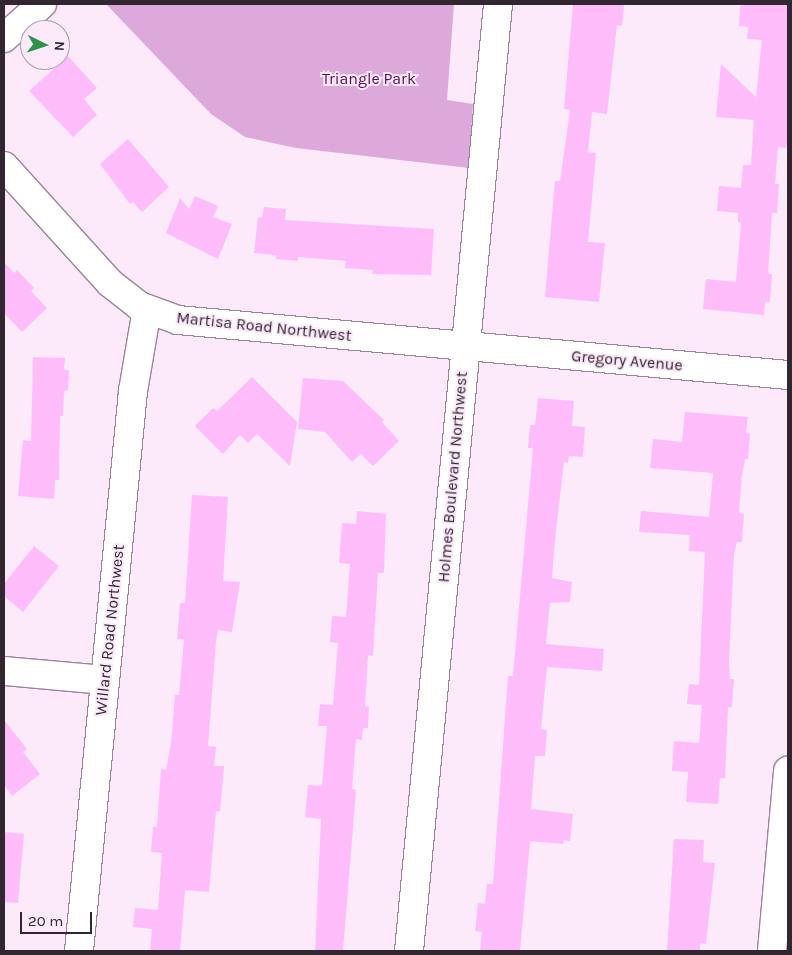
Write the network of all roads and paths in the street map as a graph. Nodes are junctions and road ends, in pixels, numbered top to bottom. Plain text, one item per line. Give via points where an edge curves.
1 (42, 4) edge
2 (498, 4) edge
3 (4, 38) edge
4 (4, 166) edge
5 (147, 309) junction
6 (466, 347) junction
7 (788, 375) edge
8 (4, 671) edge
9 (105, 680) junction
10 (788, 771) edge
11 (79, 951) edge
12 (409, 951) edge
13 (772, 951) edge

1 - 3 street
2 - 6 street, Holmes Boulevard Northwest
4 - 5 street, Martisa Road Northwest via 110,283
5 - 6 street, Martisa Road Northwest via 178,320 205,324
5 - 9 street, Willard Road Northwest via 133,391
6 - 7 street, Gregory Avenue
6 - 12 street, Holmes Boulevard Northwest
8 - 9 street
9 - 11 street, Willard Road Northwest
10 - 13 street

